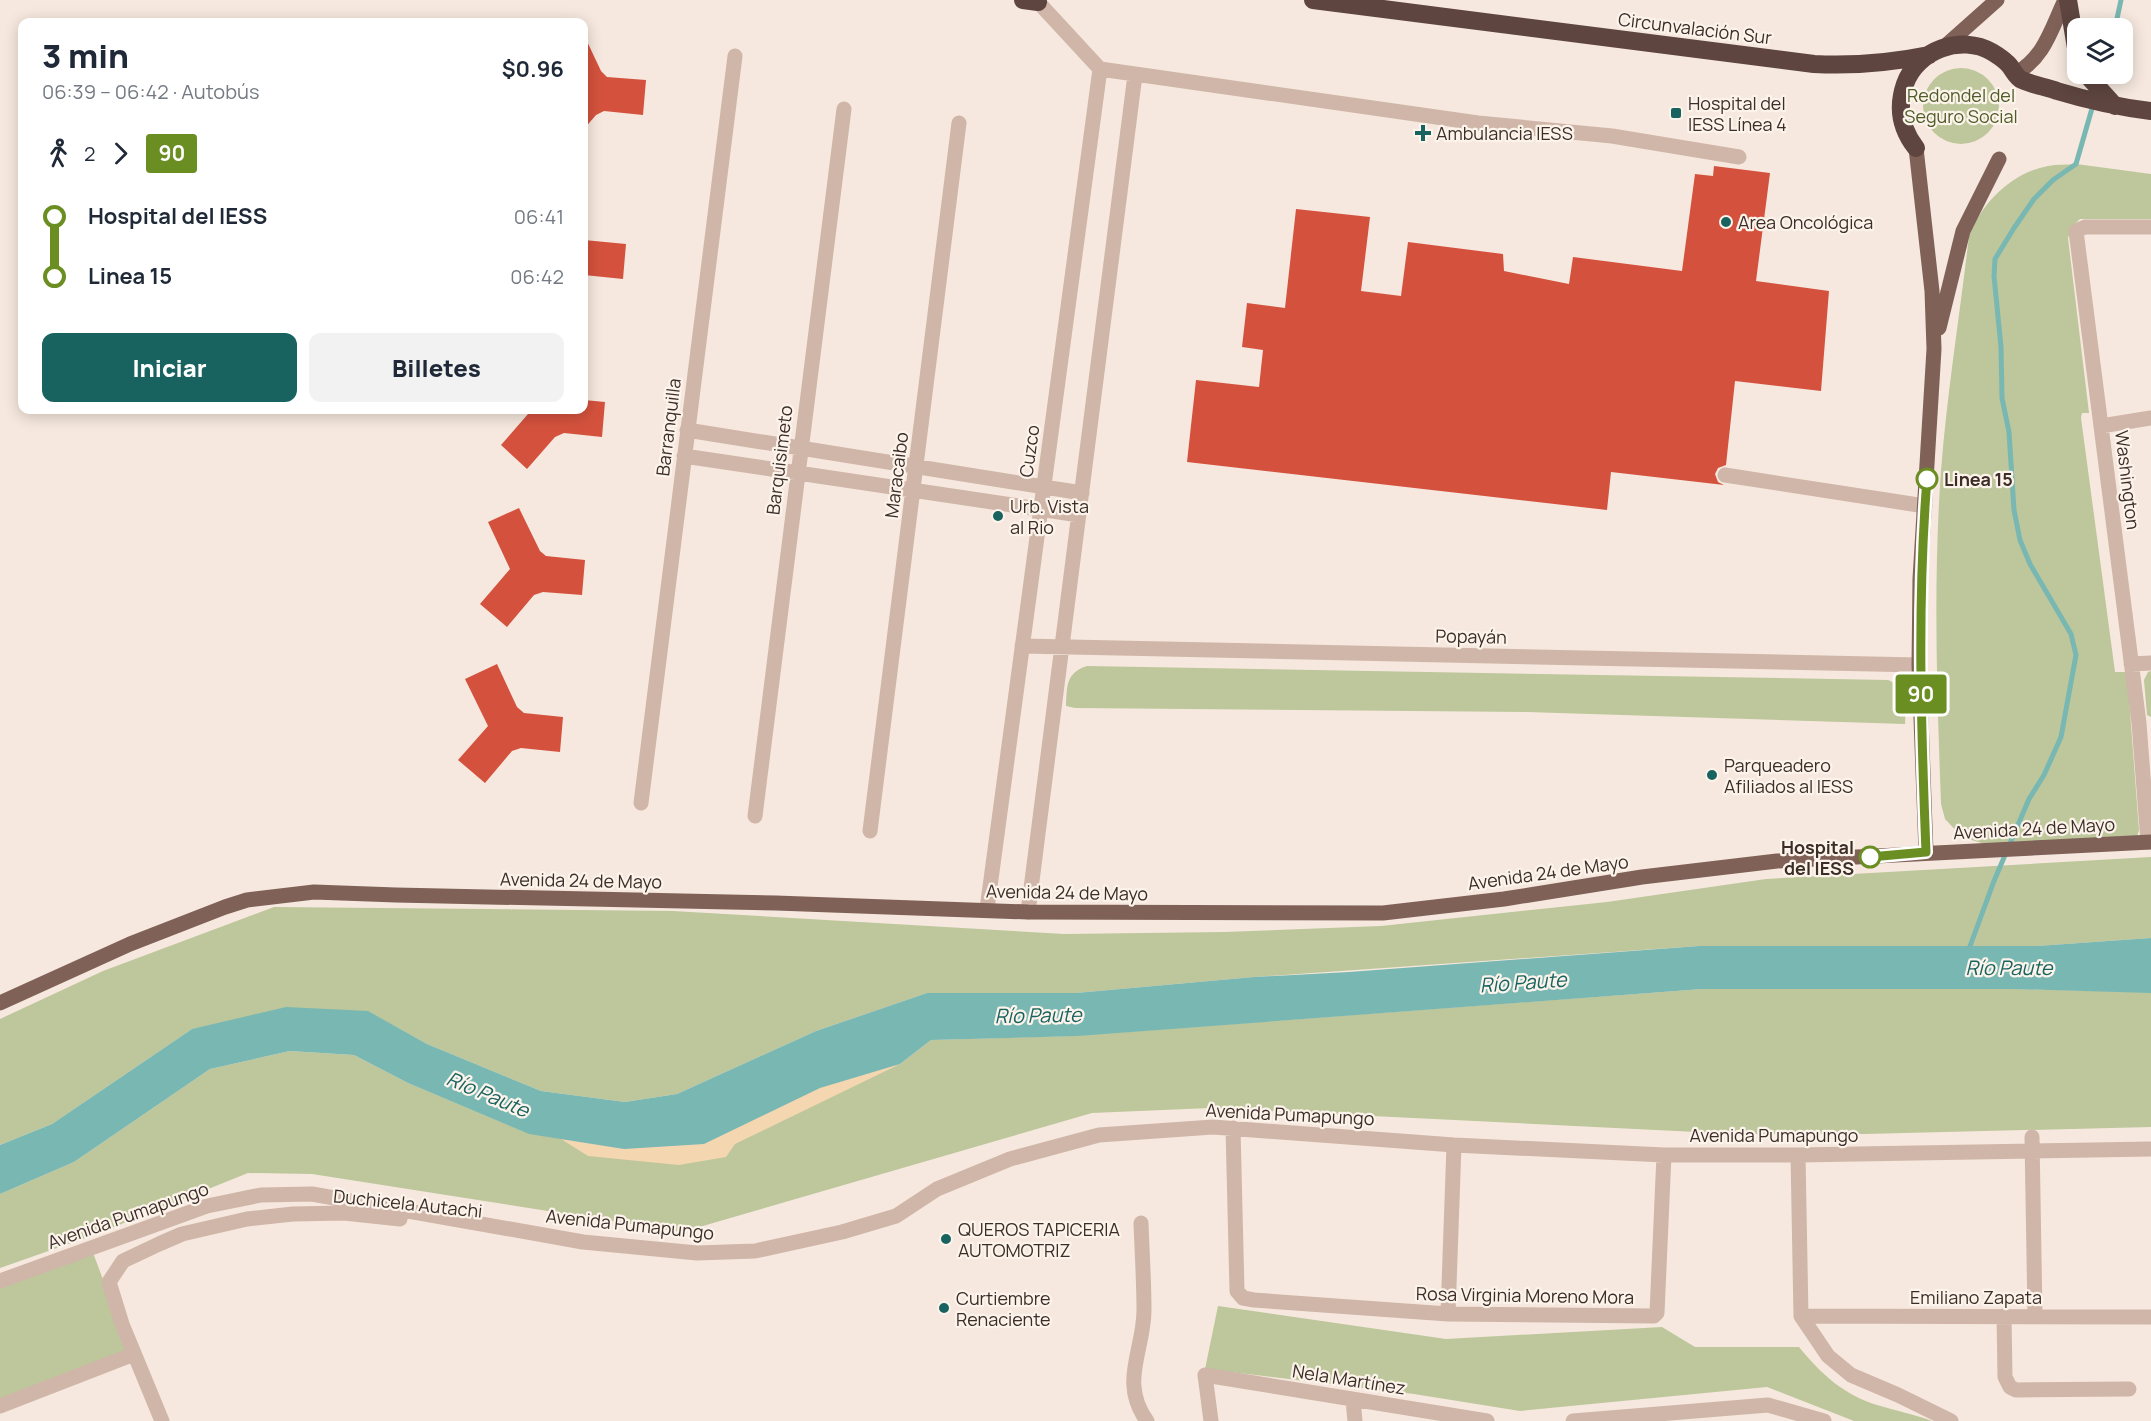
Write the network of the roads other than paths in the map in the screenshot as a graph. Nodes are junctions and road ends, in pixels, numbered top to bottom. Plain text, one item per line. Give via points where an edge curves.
1 (1313, 0) edge
2 (1997, 0) edge
3 (2066, 0) edge
4 (1031, 1) edge
5 (2070, 18) edge
6 (1936, 51) junction
7 (735, 56) dead end
8 (1100, 69) junction
9 (1135, 75) junction
10 (2017, 76) junction
11 (2095, 84) edge
12 (2117, 108) junction
13 (844, 110) dead end
14 (2151, 111) edge
15 (959, 123) dead end
16 (1916, 148) joint
17 (1739, 157) dead end
18 (2000, 159) dead end
19 (2151, 227) edge
20 (1934, 349) junction
21 (2151, 418) edge
22 (2101, 426) junction
23 (687, 430) junction
24 (801, 448) junction
25 (684, 456) junction
26 (916, 467) junction
27 (797, 473) junction
28 (1725, 475) dead end
29 (1044, 488) junction
30 (913, 490) junction
31 (1082, 493) junction
32 (1925, 506) junction
33 (1040, 510) junction
34 (1079, 515) junction
35 (1022, 646) junction
36 (1062, 647) junction
37 (2151, 663) edge
38 (2131, 664) junction
39 (1919, 665) junction
40 (2145, 723) edge
41 (641, 803) dead end
42 (754, 816) dead end
43 (870, 831) dead end
44 (2149, 842) edge
45 (1926, 852) junction
46 (987, 909) junction
47 (1028, 912) junction
48 (0, 1003) edge
49 (1233, 1128) junction
50 (2032, 1144) junction
51 (1454, 1145) junction
52 (2151, 1149) edge
53 (1664, 1155) junction
54 (1798, 1155) junction
55 (1141, 1223) dead end
56 (583, 1242) junction
57 (0, 1281) edge
58 (1448, 1314) junction
59 (1801, 1316) junction
60 (2004, 1316) junction
61 (2035, 1316) junction
62 (2151, 1317) edge
63 (134, 1354) junction
64 (2129, 1389) dead end
65 (1353, 1400) junction
66 (0, 1406) edge
67 (1700, 1416) edge
68 (162, 1421) edge
69 (1147, 1421) edge
70 (1211, 1421) edge
71 (1355, 1421) edge
72 (1487, 1421) edge
73 (1574, 1421) edge
74 (1824, 1421) edge
75 (1951, 1421) edge

1 - 6 highway, Circunvalación Sur via 1814,64 1894,62
2 - 6 main road
3 - 5 highway
3 - 10 main road via 2039,54
4 - 8 street
6 - 10 highway via 1972,45 1991,51
6 - 16 highway via 1911,72 1901,94 1903,127
7 - 23 street, Barranquilla
8 - 9 street
8 - 29 street, Cuzco
9 - 17 street via 1478,123 1612,136
9 - 31 street
10 - 12 highway
11 - 12 highway
12 - 14 highway
13 - 24 street, Barquisimeto
15 - 26 street, Maracaibo
16 - 20 main road via 1931,281
18 - 20 main road via 1963,231
19 - 22 street, Washington via 2085,227 2076,231
20 - 32 main road
21 - 22 street
22 - 38 street, Washington
23 - 24 street
23 - 25 street, Barranquilla
24 - 26 street
24 - 27 street, Barquisimeto
25 - 27 street
25 - 41 street, Barranquilla
26 - 29 street
26 - 30 street, Maracaibo
27 - 30 street
27 - 42 street, Barquisimeto
28 - 32 street
29 - 31 street
29 - 33 street, Cuzco
30 - 33 street
30 - 43 street, Maracaibo
31 - 34 street
32 - 39 main road
33 - 34 street
33 - 35 street, Cuzco
34 - 36 street
35 - 36 street, Popayán
35 - 46 street, Cuzco
36 - 39 street, Popayán
36 - 47 street
37 - 38 street
38 - 40 street, Washington
39 - 45 main road
40 - 44 street, Washington
44 - 45 main road, Avenida 24 de Mayo
45 - 47 main road, Avenida 24 de Mayo via 1777,861 1383,913
46 - 47 main road, Avenida 24 de Mayo
46 - 48 main road, Avenida 24 de Mayo via 314,892 248,900 225,907 130,944
49 - 51 street, Avenida Pumapungo
49 - 56 street, Avenida Pumapungo via 1099,1135 1010,1159 937,1189 896,1216 756,1251 697,1253
49 - 58 street, Rosa Virginia Moreno Mora via 1237,1291 1243,1298
50 - 52 street, Avenida Pumapungo
50 - 54 street, Avenida Pumapungo
50 - 61 street
51 - 53 street, Avenida Pumapungo
51 - 58 street
53 - 54 street, Avenida Pumapungo
53 - 58 street, Rosa Virginia Moreno Mora via 1654,1316
54 - 59 street
55 - 69 street via 1144,1311 1133,1372 1140,1411
56 - 57 street, Avenida Pumapungo via 312,1194 261,1195 207,1206
56 - 63 street, Duchicela Autachi via 344,1213 247,1219 182,1234 123,1261 109,1282
59 - 60 street, Emiliano Zapata
59 - 75 street via 1828,1356 1851,1376
60 - 61 street, Emiliano Zapata
60 - 64 street via 2005,1377 2010,1387
61 - 62 street, Emiliano Zapata
63 - 66 street
63 - 68 street, Duchicela Autachi
65 - 70 street, Nela Martínez via 1205,1375
65 - 71 street
65 - 72 street, Nela Martínez
67 - 73 street
67 - 74 street via 1768,1406

